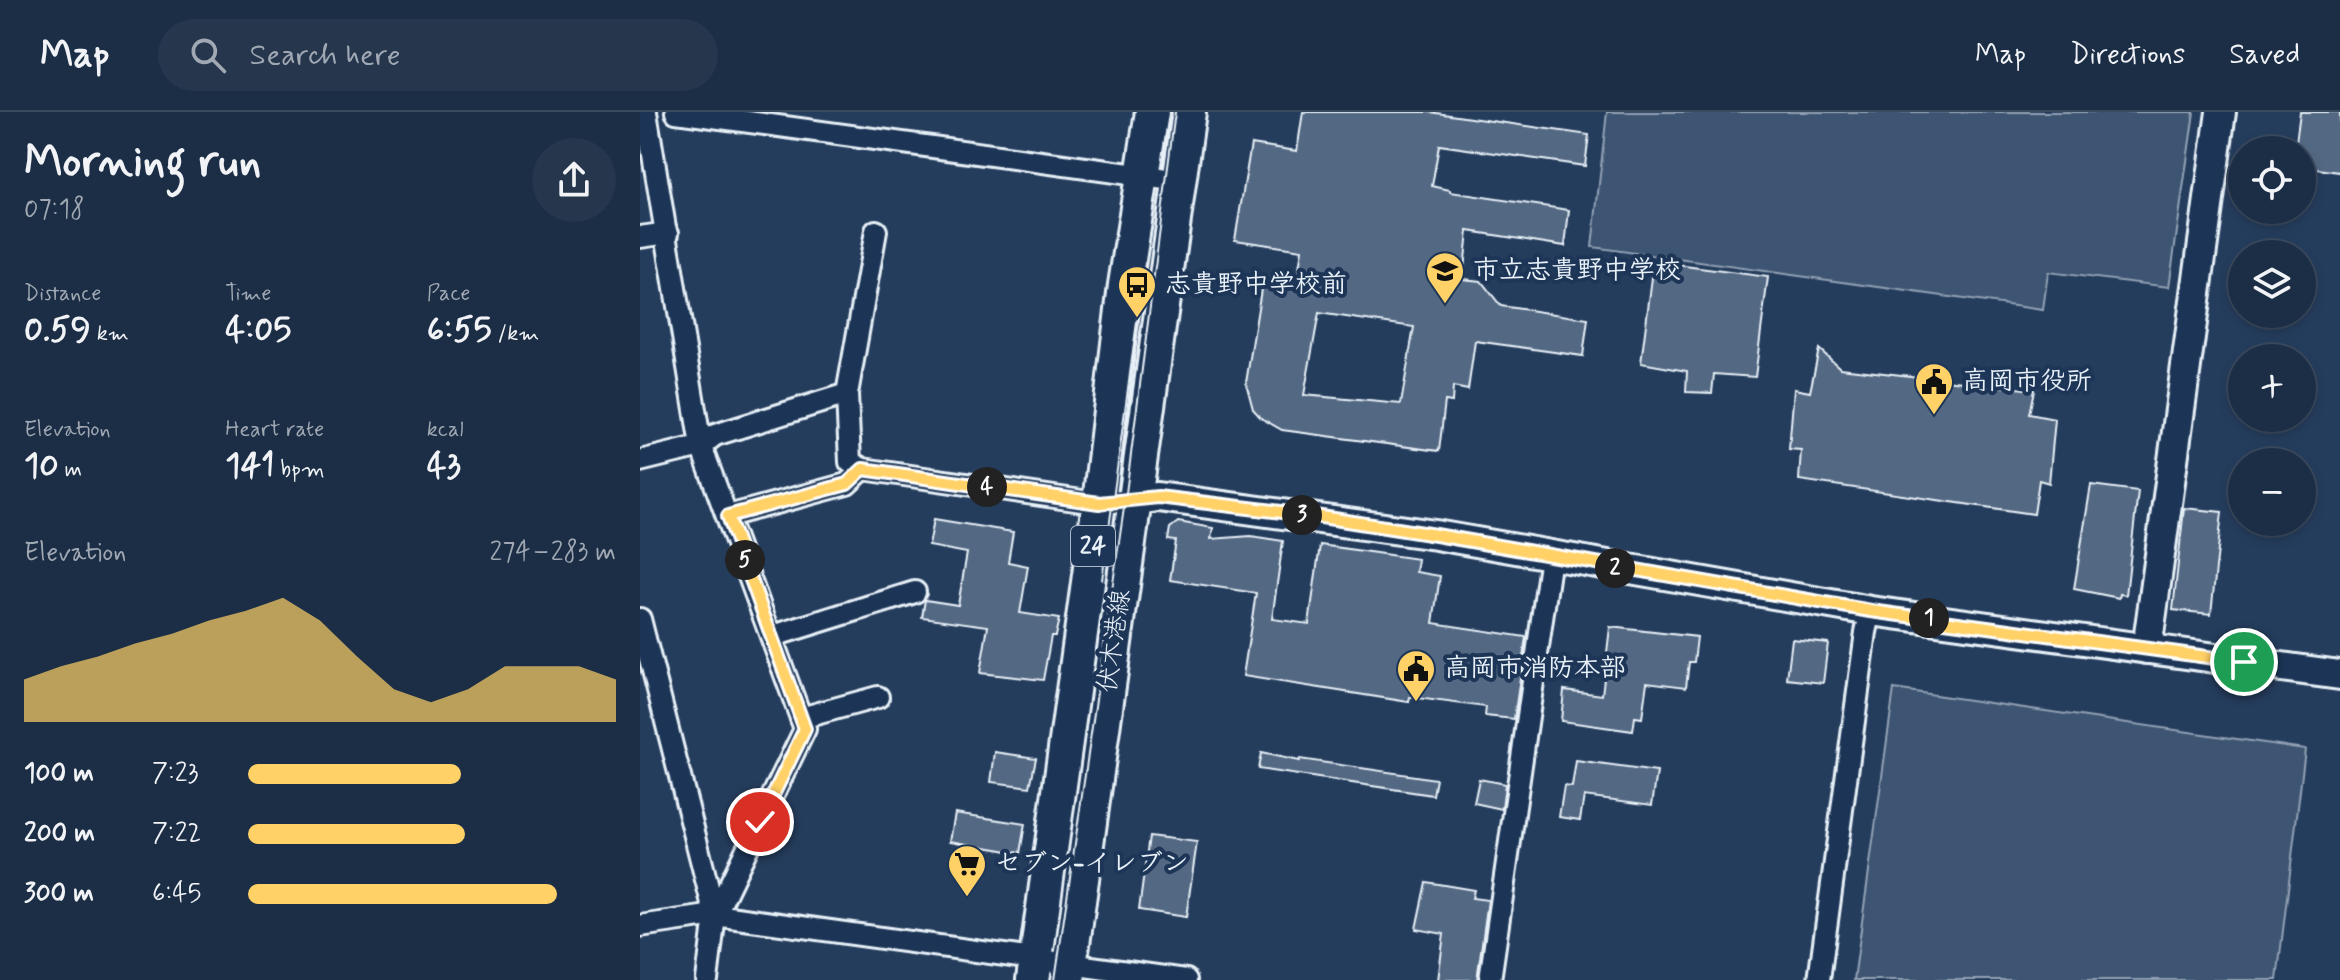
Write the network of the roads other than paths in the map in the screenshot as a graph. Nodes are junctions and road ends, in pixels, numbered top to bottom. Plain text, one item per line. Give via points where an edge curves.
1 (646, 112) edge
2 (676, 112) edge
3 (1152, 112) edge
4 (1189, 112) edge
5 (2221, 112) edge
6 (1143, 174) junction
7 (1181, 181) junction
8 (876, 231) dead end
9 (668, 233) junction
10 (640, 237) edge
11 (847, 394) junction
12 (701, 446) junction
13 (640, 461) edge
14 (863, 469) junction
15 (1134, 500) junction
16 (1099, 503) junction
17 (728, 516) junction
18 (1551, 557) junction
19 (915, 592) dead end
20 (1871, 611) junction
21 (640, 619) edge
22 (773, 636) junction
23 (2147, 649) junction
24 (2340, 675) edge
25 (878, 697) dead end
26 (801, 718) junction
27 (715, 915) junction
28 (640, 926) edge
29 (1035, 970) edge
30 (1069, 972) edge
31 (707, 980) edge
32 (1186, 980) edge
33 (1490, 980) edge
34 (1819, 980) edge

1 - 9 street
2 - 6 street
3 - 6 main road, 伏木港線 / 24
4 - 7 main road, 伏木港線 / 24
5 - 23 street
6 - 7 street
6 - 16 main road, 伏木港線 / 24
7 - 15 main road, 伏木港線 / 24
8 - 11 street
9 - 10 street
9 - 12 street
11 - 12 street via 715,435
11 - 14 street via 850,462
12 - 13 street
12 - 17 street
14 - 16 street
14 - 17 street via 847,484
15 - 16 street
15 - 18 street via 1158,497 1315,516
15 - 30 main road, 伏木港線 / 24
16 - 29 main road, 伏木港線 / 24
17 - 22 street
18 - 20 street
18 - 33 street
19 - 22 street
20 - 23 street
20 - 34 street
21 - 27 street
22 - 26 street
23 - 24 street
25 - 26 street
26 - 27 street via 805,729
27 - 28 street
27 - 29 street
27 - 31 street
29 - 30 street
30 - 32 street

